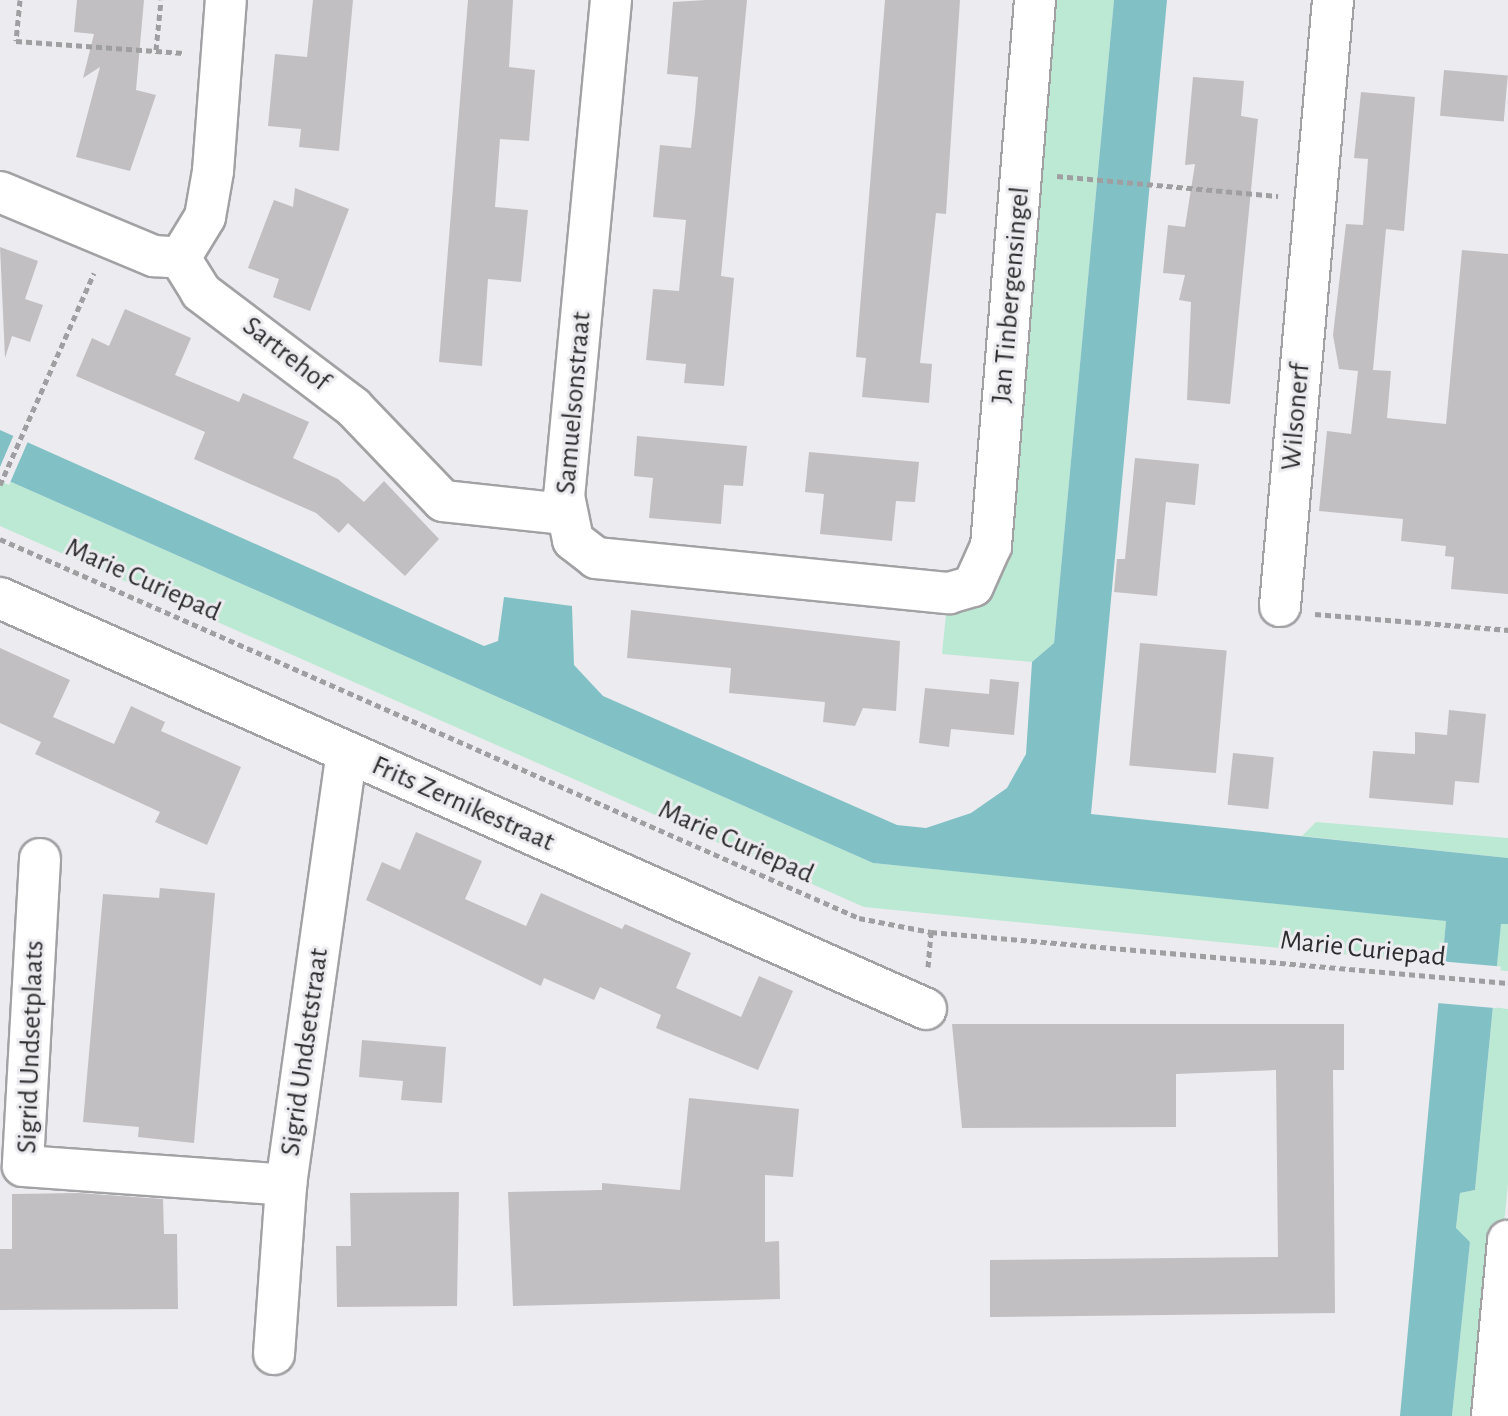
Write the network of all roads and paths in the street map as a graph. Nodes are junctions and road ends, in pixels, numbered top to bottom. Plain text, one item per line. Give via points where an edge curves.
1 (20, 0) edge
2 (161, 0) edge
3 (226, 0) edge
4 (611, 0) edge
5 (1035, 0) edge
6 (1333, 0) edge
7 (156, 50) junction
8 (221, 57) junction
9 (1061, 177) dead end
10 (0, 192) edge
11 (1315, 199) junction
12 (111, 235) junction
13 (180, 258) junction
14 (0, 485) edge
15 (565, 514) junction
16 (0, 539) edge
17 (973, 586) joint
18 (0, 598) edge
19 (1280, 606) joint
20 (1508, 630) edge
21 (347, 752) junction
22 (40, 859) dead end
23 (1508, 983) edge
24 (926, 1009) dead end
25 (286, 1185) junction
26 (1508, 1241) edge
27 (274, 1354) dead end
28 (1492, 1416) edge

1 - 7 path via 16,41
2 - 7 path
3 - 8 street
4 - 15 street, Samuelsonstraat
5 - 17 street, Jan Tinbergensingel via 991,546
6 - 11 street, Wilsonerf
7 - 8 path
8 - 13 street via 205,217
9 - 11 path
10 - 12 street
11 - 19 street, Wilsonerf
12 - 13 street via 154,256
12 - 14 path
13 - 15 street, Sartrehof via 201,292 353,407 443,501
15 - 17 street, Samuelsonstraat via 573,540 596,558 949,593
16 - 23 path, Marie Curiepad via 859,918 931,932
18 - 21 street, Frits Zernikestraat
19 - 20 path via 1297,613
21 - 24 street, Frits Zernikestraat
21 - 25 street, Sigrid Undsetstraat
22 - 25 street, Sigrid Undsetplaats via 23,1166
25 - 27 street, Sigrid Undsetstraat
26 - 28 street

